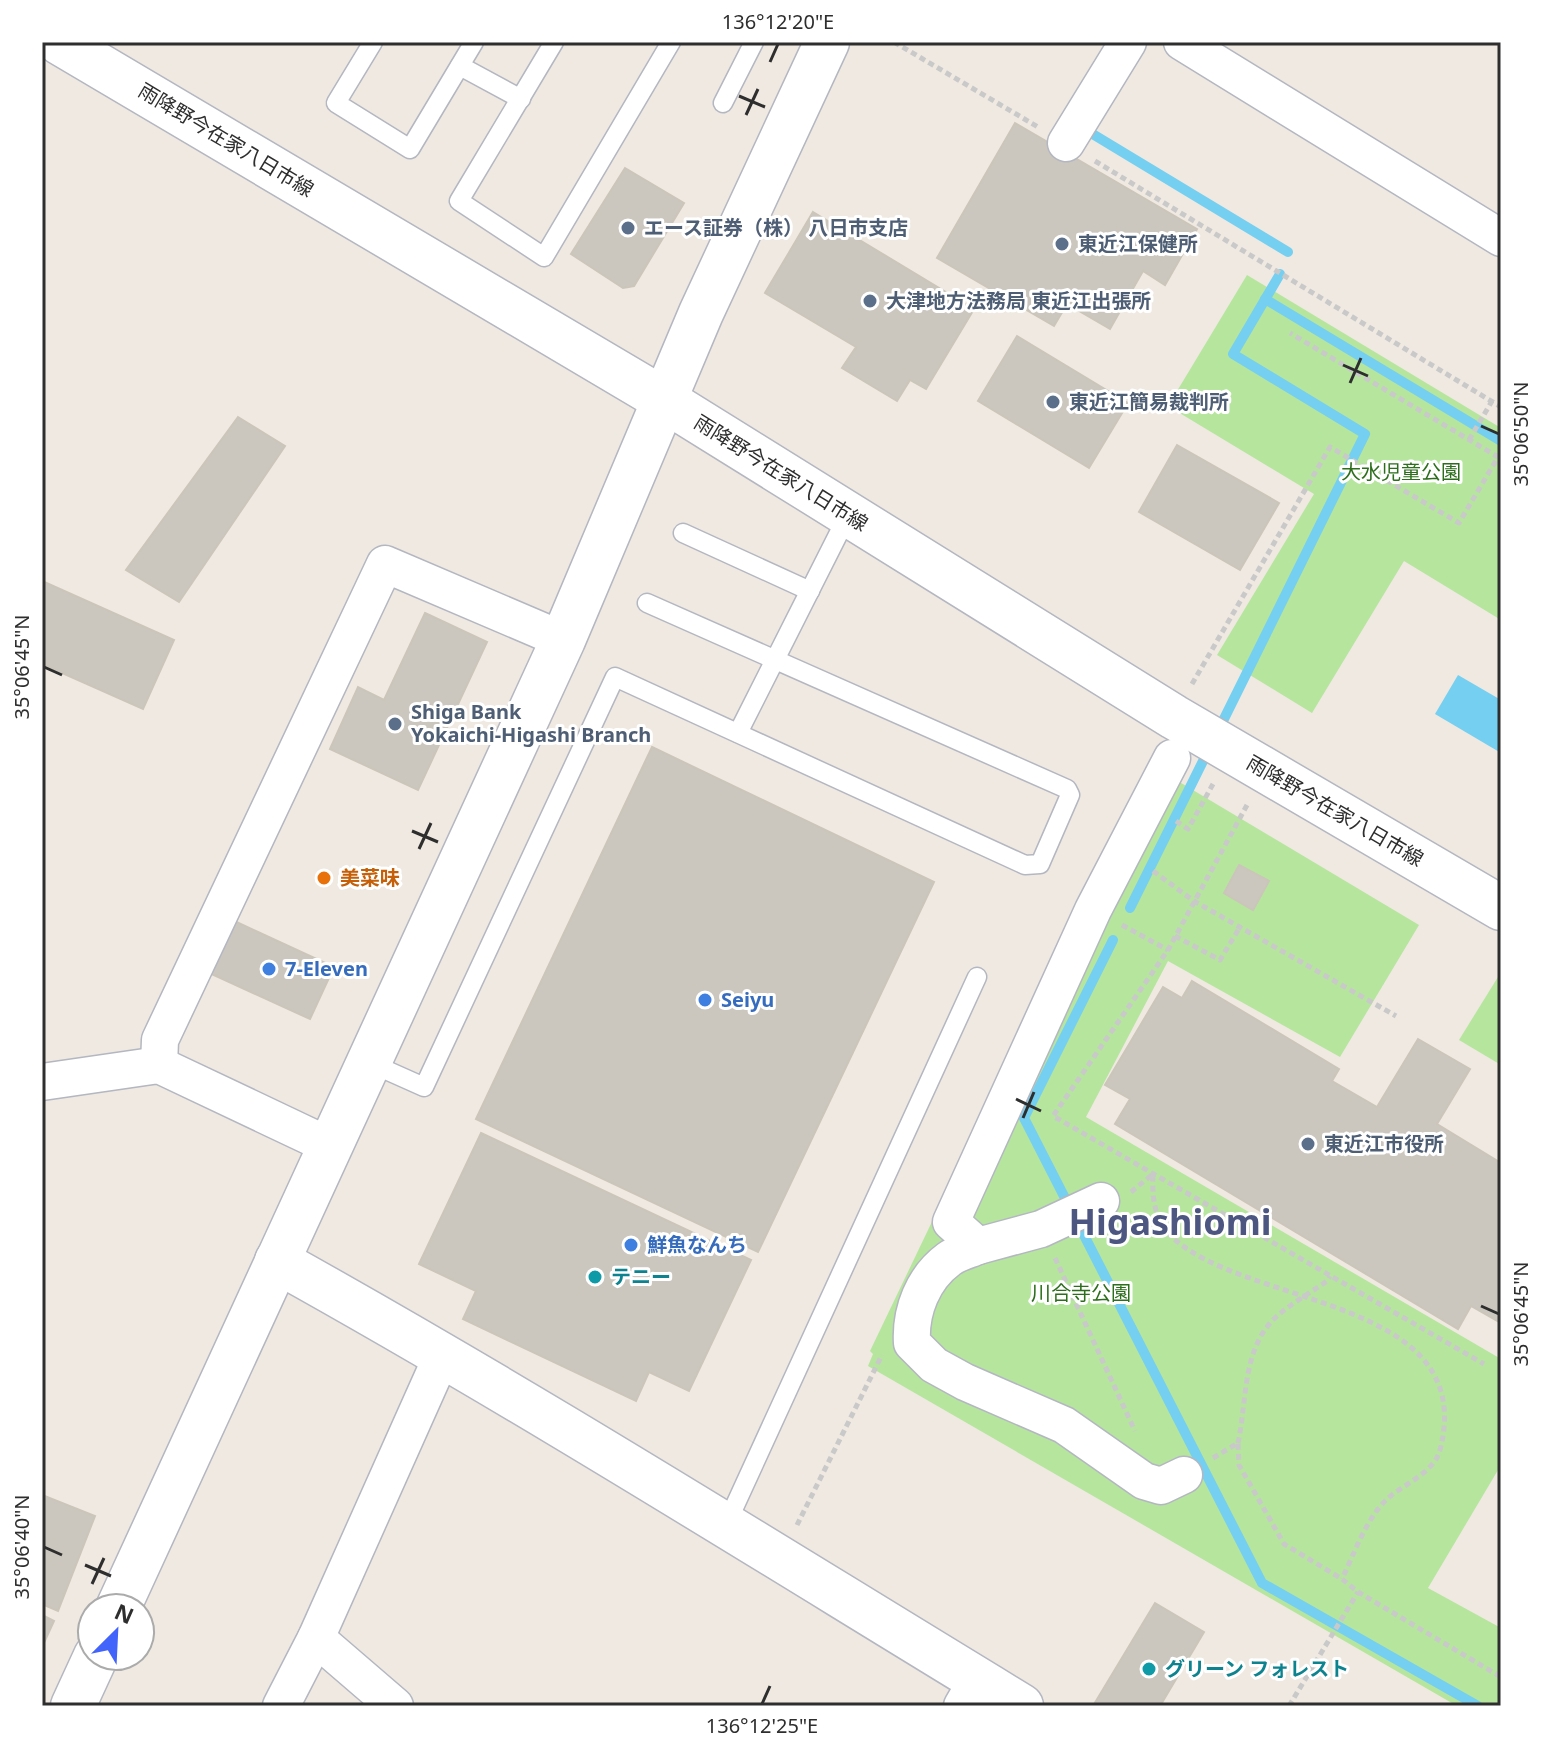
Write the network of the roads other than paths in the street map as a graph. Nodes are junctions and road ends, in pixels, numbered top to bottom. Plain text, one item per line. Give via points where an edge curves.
1 (373, 42) edge
2 (474, 42) edge
3 (554, 42) edge
4 (671, 42) edge
5 (754, 42) edge
6 (827, 42) edge
7 (1128, 42) edge
8 (1182, 42) edge
9 (85, 49) edge
10 (460, 66) junction
11 (521, 99) junction
12 (723, 103) dead end
13 (1066, 143) road end
14 (1501, 238) edge
15 (666, 401) junction
16 (848, 515) junction
17 (683, 533) dead end
18 (810, 591) junction
19 (647, 603) dead end
20 (563, 640) junction
21 (776, 660) junction
22 (738, 733) junction
23 (1173, 738) junction
24 (1501, 908) edge
25 (977, 977) dead end
26 (368, 1062) junction
27 (159, 1065) junction
28 (42, 1082) edge
29 (330, 1146) junction
30 (1101, 1201) road end
31 (978, 1246) junction
32 (277, 1261) junction
33 (442, 1356) junction
34 (1172, 1480) road end
35 (726, 1525) junction
36 (125, 1592) edge
37 (316, 1638) junction
38 (89, 1672) edge
39 (970, 1693) edge
40 (73, 1706) edge
41 (281, 1706) edge
42 (395, 1706) edge
43 (1021, 1706) edge

1 - 10 lane via 336,103 410,149
2 - 10 lane
3 - 11 lane
4 - 11 lane via 544,257 459,201
5 - 12 lane
6 - 15 street via 701,313
7 - 13 street
8 - 14 street
9 - 15 street, 雨降野今在家八日市線
10 - 11 lane
15 - 16 street, 雨降野今在家八日市線
15 - 20 street
16 - 18 lane
16 - 23 street, 雨降野今在家八日市線
17 - 18 lane
18 - 21 lane
19 - 21 lane
20 - 26 street
20 - 27 street via 385,564 160,1040
21 - 22 lane
21 - 22 lane via 1067,789 1070,795 1040,864 1025,865
22 - 26 lane via 615,677 424,1087
23 - 24 street, 雨降野今在家八日市線
23 - 31 street via 951,1222
25 - 35 lane
26 - 29 street
27 - 28 street
27 - 29 street
29 - 32 street
30 - 31 street via 1041,1229
31 - 34 street via 949,1259 922,1288 912,1343 934,1365 1064,1425 1144,1481
32 - 33 street
32 - 36 street
33 - 35 street
33 - 37 street
35 - 39 street
37 - 41 street
37 - 42 street
38 - 40 street
39 - 43 street

